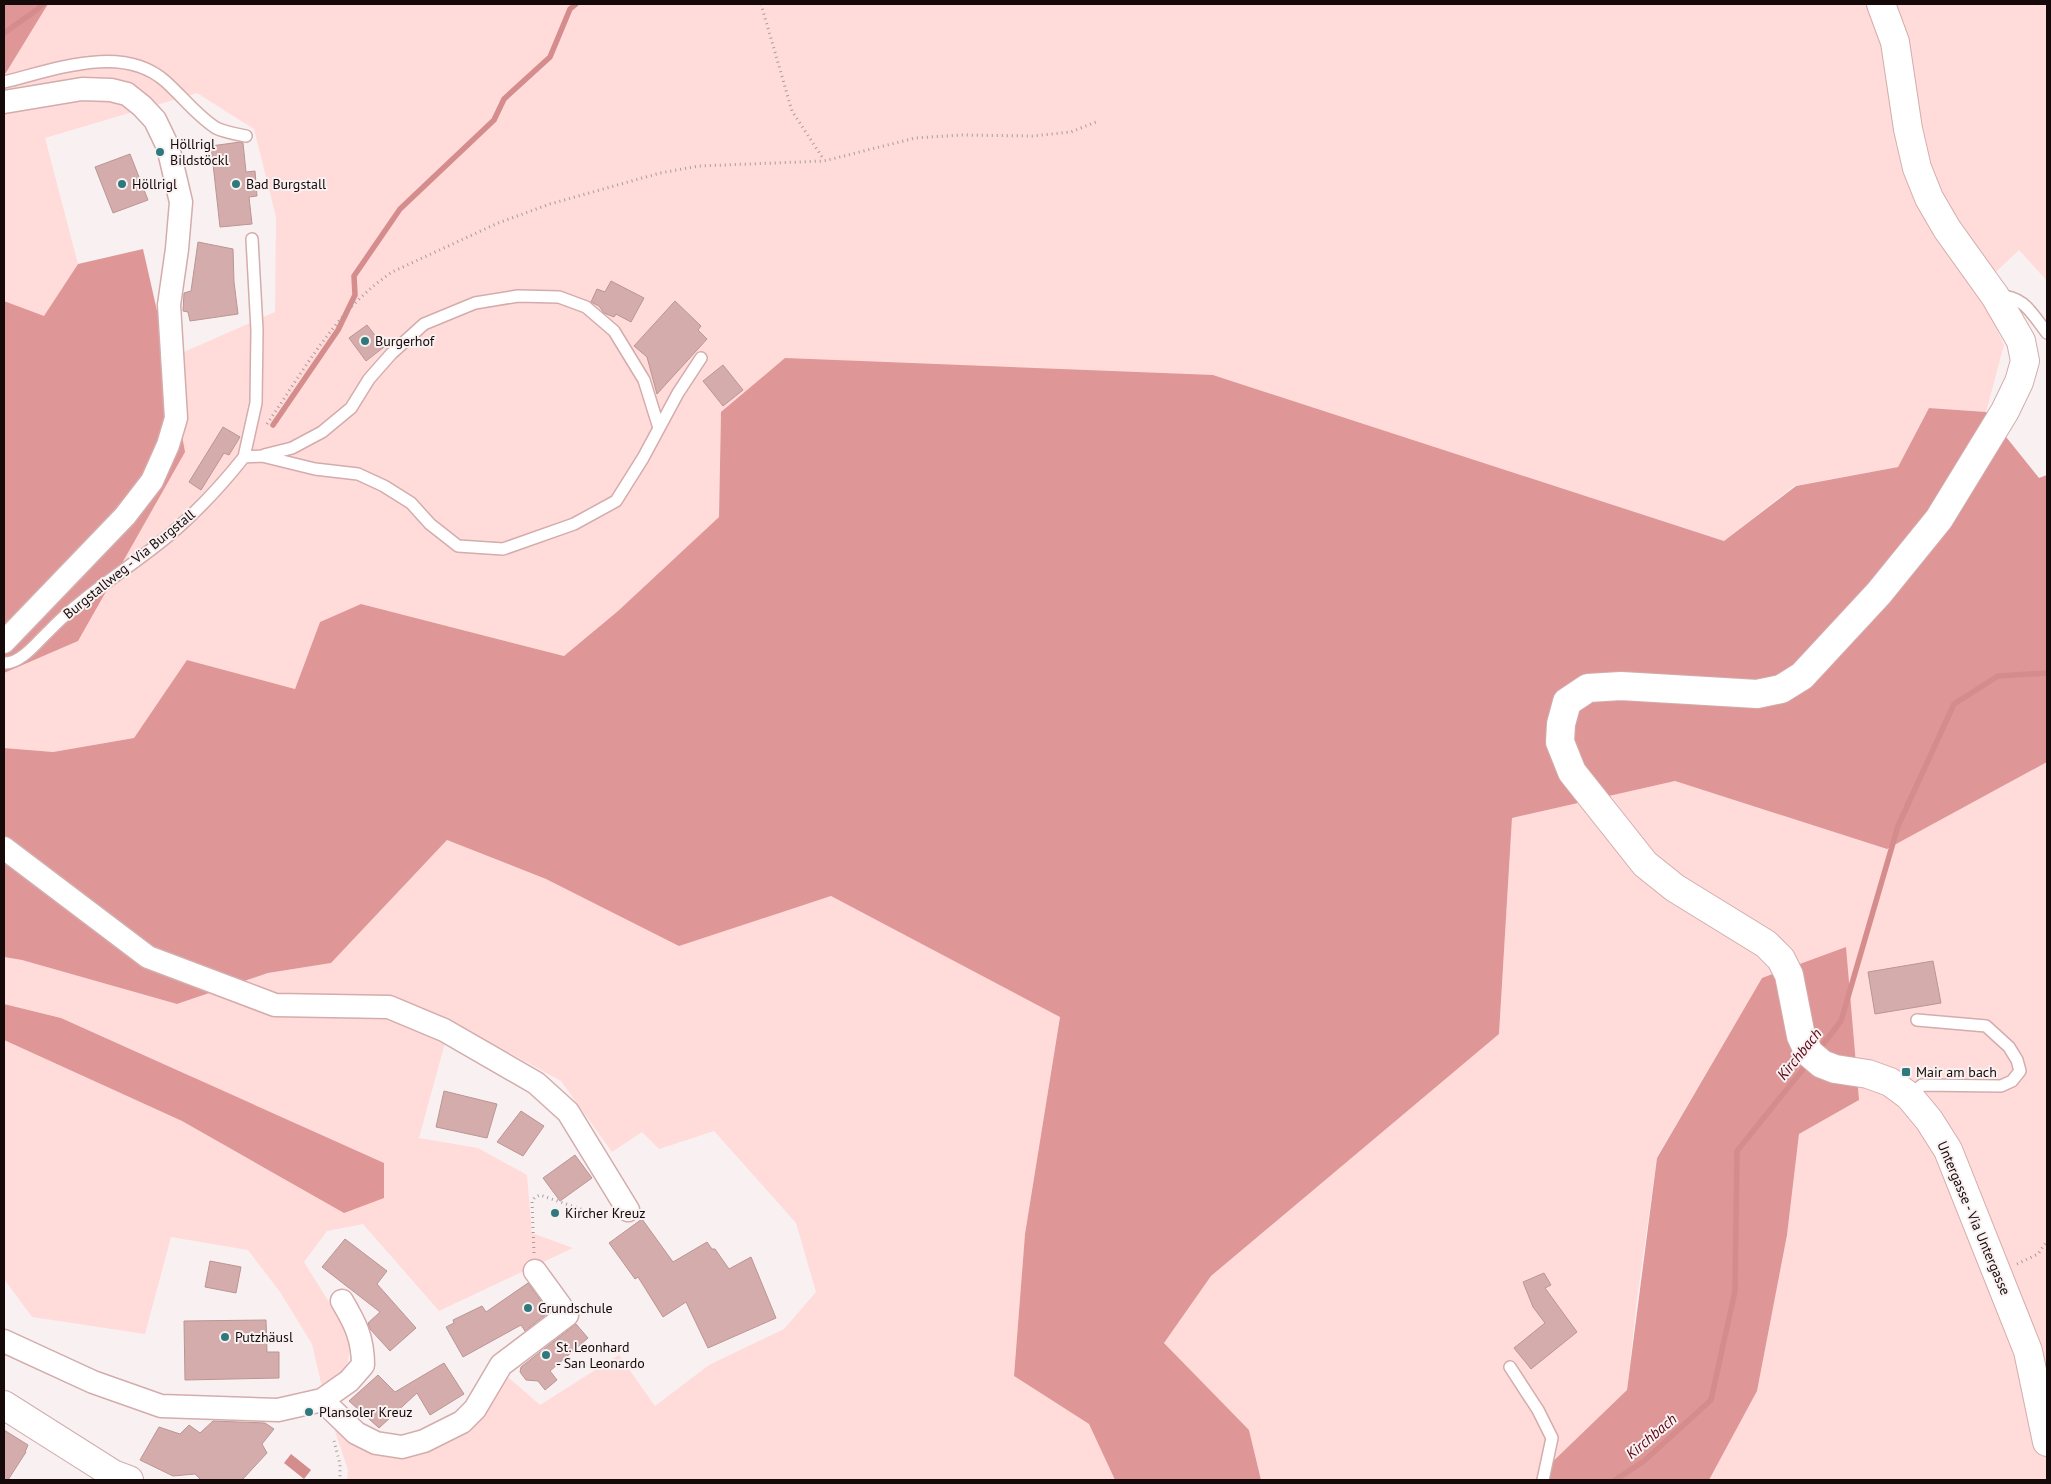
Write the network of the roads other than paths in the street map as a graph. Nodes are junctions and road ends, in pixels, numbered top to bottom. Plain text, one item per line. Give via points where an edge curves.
1 (1881, 4) edge
2 (4, 82) edge
3 (4, 102) edge
4 (246, 136) dead end
5 (252, 239) dead end
6 (1995, 296) junction
7 (2047, 333) edge
8 (701, 358) dead end
9 (659, 428) junction
10 (262, 456) junction
11 (244, 457) junction
12 (4, 642) edge
13 (4, 663) edge
14 (4, 848) edge
15 (1917, 1020) dead end
16 (1909, 1096) junction
17 (628, 1210) road end
18 (535, 1271) road end
19 (342, 1301) dead end
20 (4, 1341) edge
21 (1510, 1366) dead end
22 (322, 1400) junction
23 (4, 1405) edge
24 (2047, 1442) edge
25 (129, 1480) edge
26 (1543, 1480) edge

1 - 6 street, Untergasse - Via Untergasse via 1895,42 1917,168 1947,229
2 - 4 lane via 100,60 130,63 144,67 164,80 218,129
3 - 12 street, Burgstallweg - Via Burgstall via 82,89 128,94 155,120 168,148 181,202 169,305 176,418 168,444 152,481 125,516
5 - 11 lane via 257,330 256,402
6 - 7 lane via 2022,301
6 - 16 street, Untergasse - Via Untergasse via 2020,341 2025,362 2020,382 1939,519 1879,593 1802,676 1781,689 1757,694 1621,686 1588,688 1567,702 1561,724 1560,742 1572,772 1645,864 1675,888 1766,944 1781,958 1789,975 1801,1036 1809,1052 1822,1064 1890,1082
8 - 9 lane
9 - 10 lane via 616,501 574,524 503,549 458,546 430,524 411,503 358,474
9 - 10 lane via 644,380 614,331 586,307 559,297 518,296 475,303 424,324 369,379 351,408 322,432 292,448
10 - 11 lane
11 - 13 lane, Burgstallweg - Via Burgstall via 216,492 181,525 56,623 28,651
14 - 17 street via 148,957 275,1005 389,1007 444,1030 536,1083 568,1112
15 - 16 lane via 1986,1026 2009,1047 2020,1071 2012,1081 2001,1086 1922,1085
16 - 24 street, Untergasse - Via Untergasse via 1948,1150 1997,1271 2028,1351
18 - 22 street via 567,1315 501,1365 475,1409 462,1422 424,1441 402,1447 376,1443 356,1433
19 - 22 street via 356,1324 363,1347 363,1365 349,1381
20 - 22 street via 93,1382 161,1406 278,1410
21 - 26 lane via 1552,1438
23 - 25 street via 113,1474

